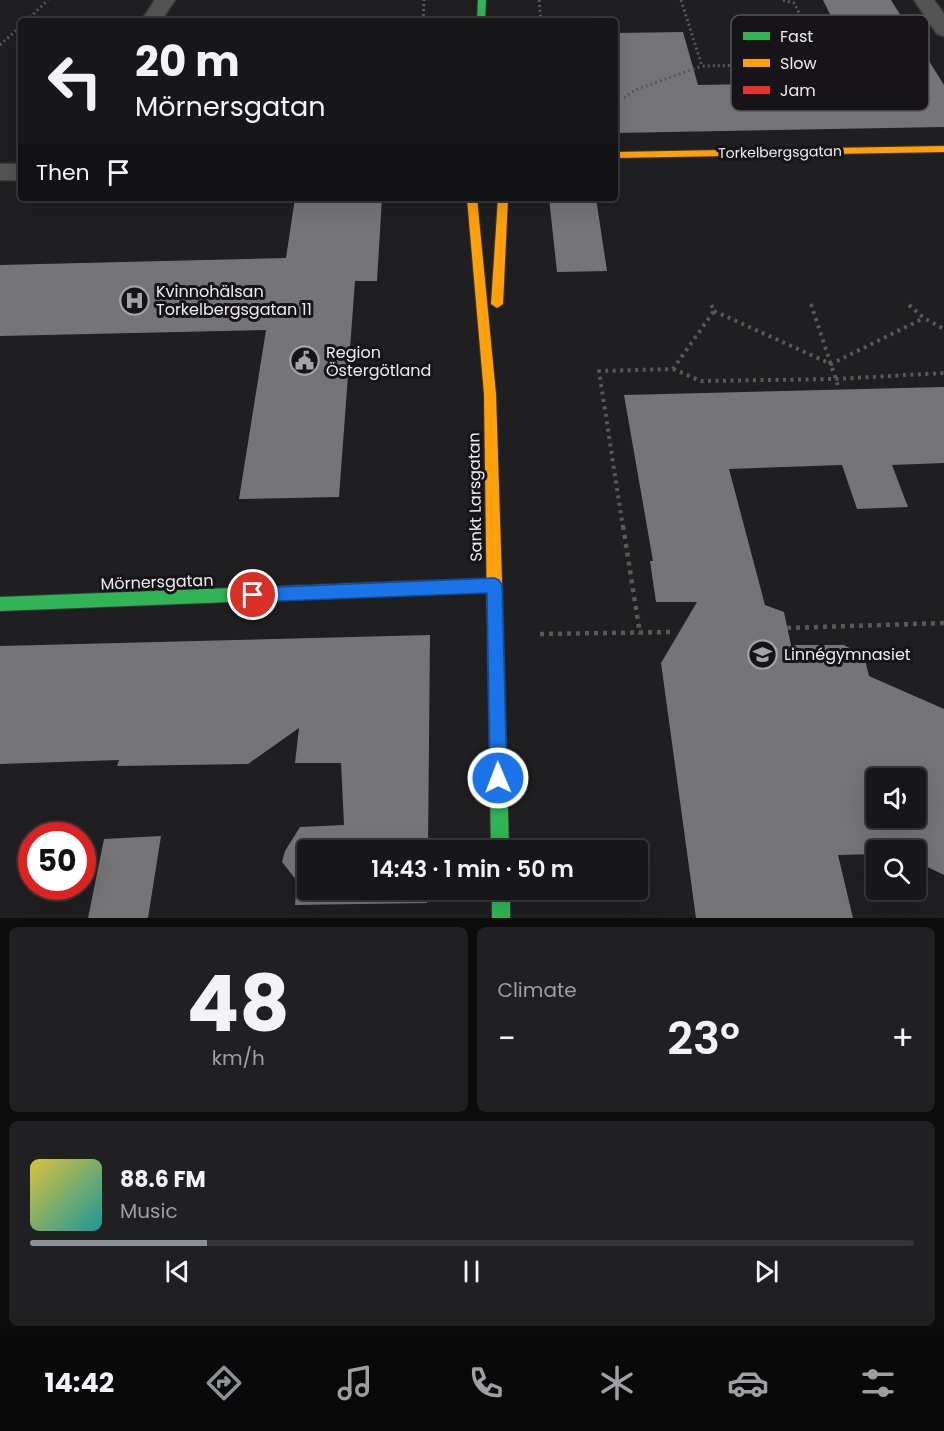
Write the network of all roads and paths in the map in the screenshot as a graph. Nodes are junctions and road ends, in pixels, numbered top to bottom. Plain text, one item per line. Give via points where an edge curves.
1 (48, 0) edge
2 (165, 0) edge
3 (424, 0) edge
4 (482, 0) edge
5 (539, 0) edge
6 (681, 0) edge
7 (782, 0) edge
8 (924, 0) edge
9 (800, 15) edge
10 (29, 18) edge
11 (153, 18) edge
12 (423, 18) edge
13 (482, 18) edge
14 (541, 18) edge
15 (18, 29) edge
16 (944, 30) edge
17 (0, 45) edge
18 (702, 66) junction
19 (731, 66) edge
20 (624, 98) dead end
21 (944, 149) edge
22 (618, 155) edge
23 (0, 172) edge
24 (18, 172) edge
25 (472, 201) edge
26 (503, 201) edge
27 (711, 304) dead end
28 (811, 304) dead end
29 (909, 305) dead end
30 (714, 311) junction
31 (924, 318) junction
32 (944, 329) edge
33 (831, 364) junction
34 (673, 369) junction
35 (944, 373) edge
36 (836, 379) junction
37 (839, 389) dead end
38 (490, 394) junction
39 (494, 585) junction
40 (0, 604) edge
41 (944, 623) edge
42 (787, 628) dead end
43 (672, 632) dead end
44 (640, 633) junction
45 (496, 635) junction
46 (500, 840) edge
47 (501, 900) edge
48 (501, 918) edge

1 - 10 path
2 - 11 street
3 - 12 path
4 - 13 main road
5 - 14 path
6 - 18 path
7 - 9 path via 794,3
8 - 16 street
15 - 17 path
18 - 19 path
18 - 20 path via 635,90
21 - 22 main road, Torkelbergsgatan
23 - 24 street
25 - 38 main road, Sankt Larsgatan
26 - 38 main road, Sankt Larsgatan
27 - 30 path
28 - 33 path
29 - 31 path
30 - 33 path
30 - 34 path
31 - 32 path
31 - 33 path
33 - 36 path
34 - 36 path via 701,381
34 - 44 path via 599,371
35 - 36 path
36 - 37 path
38 - 39 main road, Sankt Larsgatan
39 - 40 main road, Mörnersgatan
39 - 45 main road, Sankt Larsgatan
41 - 42 path
43 - 44 path
44 - 45 path
45 - 46 main road, Sankt Larsgatan
47 - 48 main road

